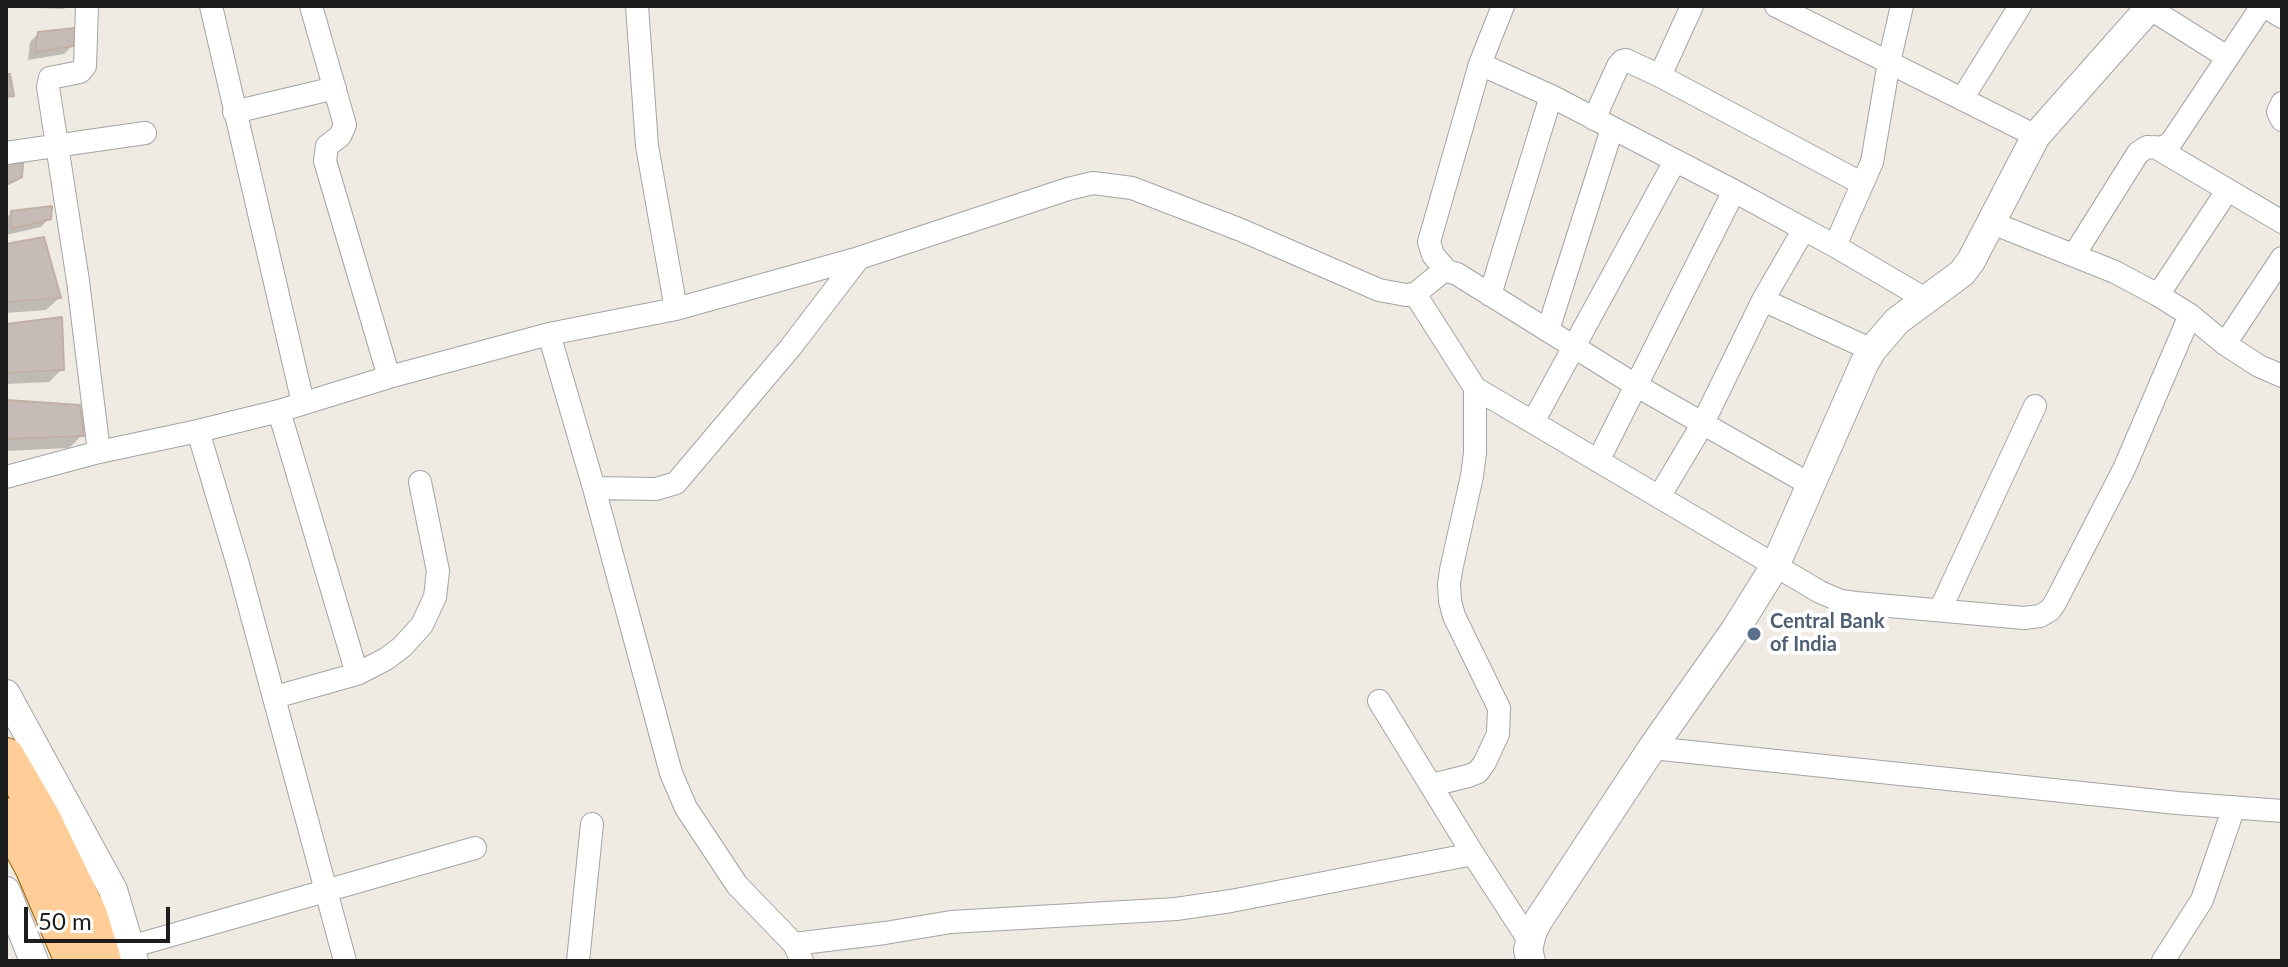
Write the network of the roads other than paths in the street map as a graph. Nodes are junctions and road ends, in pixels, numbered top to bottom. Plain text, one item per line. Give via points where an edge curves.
1 (87, 6) edge
2 (211, 6) edge
3 (311, 6) edge
4 (637, 6) edge
5 (1503, 6) edge
6 (1692, 6) edge
7 (1776, 6) edge
8 (1902, 6) edge
9 (2020, 6) edge
10 (2149, 7) edge
11 (2282, 17) edge
12 (2227, 57) junction
13 (1889, 62) junction
14 (1480, 64) junction
15 (1660, 76) junction
16 (335, 88) junction
17 (1551, 96) junction
18 (1962, 99) junction
19 (2282, 103) edge
20 (234, 112) junction
21 (2282, 120) edge
22 (1603, 124) junction
23 (145, 133) dead end
24 (2036, 136) junction
25 (56, 146) junction
26 (2155, 147) junction
27 (6, 153) edge
28 (1675, 161) junction
29 (1861, 183) junction
30 (1734, 191) junction
31 (2227, 191) junction
32 (1990, 222) junction
33 (2282, 222) edge
34 (1804, 229) junction
35 (1835, 246) junction
36 (2074, 255) junction
37 (859, 258) junction
38 (2282, 258) edge
39 (1447, 271) junction
40 (1415, 294) junction
41 (1490, 295) junction
42 (2158, 295) junction
43 (1763, 300) junction
44 (1927, 300) junction
45 (676, 309) junction
46 (2190, 315) junction
47 (1548, 330) junction
48 (549, 334) junction
49 (2225, 344) junction
50 (1575, 347) junction
51 (1872, 350) junction
52 (2282, 376) edge
53 (389, 377) junction
54 (1637, 386) junction
55 (1475, 388) junction
56 (303, 403) junction
57 (2035, 406) dead end
58 (279, 411) junction
59 (1533, 422) junction
60 (1702, 425) junction
61 (198, 431) junction
62 (99, 452) junction
63 (1598, 461) junction
64 (6, 477) edge
65 (420, 482) dead end
66 (1811, 485) junction
67 (594, 488) junction
68 (1659, 497) junction
69 (1775, 566) junction
70 (1940, 610) junction
71 (357, 674) junction
72 (6, 694) edge
73 (275, 697) junction
74 (1379, 701) dead end
75 (1652, 748) junction
76 (6, 756) edge
77 (1432, 785) junction
78 (2234, 807) junction
79 (2282, 811) edge
80 (6, 816) edge
81 (592, 824) dead end
82 (475, 848) dead end
83 (1473, 854) junction
84 (326, 890) junction
85 (6, 891) edge
86 (1531, 951) edge
87 (798, 952) edge
88 (122, 956) edge
89 (34, 961) edge
90 (73, 961) edge
91 (345, 961) edge
92 (578, 961) edge
93 (2163, 961) edge

1 - 25 street via 85,66 48,82
2 - 20 street
3 - 16 street
4 - 45 street via 647,146
5 - 14 street
6 - 15 street
7 - 13 street
8 - 13 street
9 - 18 street
10 - 12 street
10 - 24 street
11 - 12 street via 2261,9
12 - 26 street via 2177,136 2166,147
13 - 18 street
13 - 29 street via 1876,149
14 - 17 street
14 - 39 street via 1429,242
15 - 22 street via 1622,61
15 - 29 street
16 - 20 street
16 - 53 street via 345,125 327,146 325,161
17 - 22 street
17 - 41 street
18 - 24 street
19 - 21 street
20 - 56 street
22 - 28 street
22 - 47 street
23 - 25 street
24 - 32 street
25 - 27 street
25 - 62 street
26 - 31 street
26 - 36 street via 2138,153
28 - 30 street
28 - 50 street
29 - 35 street
30 - 34 street
30 - 54 street
31 - 33 street
31 - 42 street
32 - 36 street
32 - 44 street via 1962,273
34 - 35 street
34 - 43 street
35 - 44 street
36 - 42 street
37 - 40 street via 1068,189 1111,184 1241,230 1379,290
37 - 45 street
37 - 67 street via 676,483 656,489
38 - 49 street
39 - 40 street
39 - 41 street
40 - 55 street
41 - 47 street
42 - 46 street
43 - 51 street
43 - 60 street
44 - 51 street via 1897,321
45 - 48 street
46 - 49 street
46 - 70 street via 2124,469 2050,610 2024,618
47 - 50 street
48 - 53 street
48 - 67 street
49 - 52 street
50 - 54 street
50 - 59 street
51 - 66 street
53 - 56 street
54 - 60 street
54 - 63 street
55 - 59 street
55 - 77 street via 1474,464 1451,570 1450,601 1499,708 1498,734 1478,772
56 - 58 street
57 - 70 street
58 - 61 street
58 - 71 street
59 - 63 street
60 - 66 street
60 - 68 street
61 - 62 street
61 - 73 street
62 - 64 street
63 - 68 street
65 - 71 street via 437,555 435,597 415,634 386,659
66 - 69 street
67 - 87 street via 671,773 686,808 737,885
68 - 69 street
69 - 70 street via 1841,601
69 - 75 street
71 - 73 street
72 - 88 street via 113,890
73 - 84 street
74 - 77 street
75 - 78 street
75 - 86 street via 1538,921
76 - 88 main road via 89,915
77 - 83 street
78 - 79 street
78 - 93 street via 2202,900
80 - 90 main road
81 - 92 street
82 - 84 street
83 - 86 street
83 - 87 street via 1176,909 951,922
84 - 88 street
84 - 91 street
85 - 89 street

